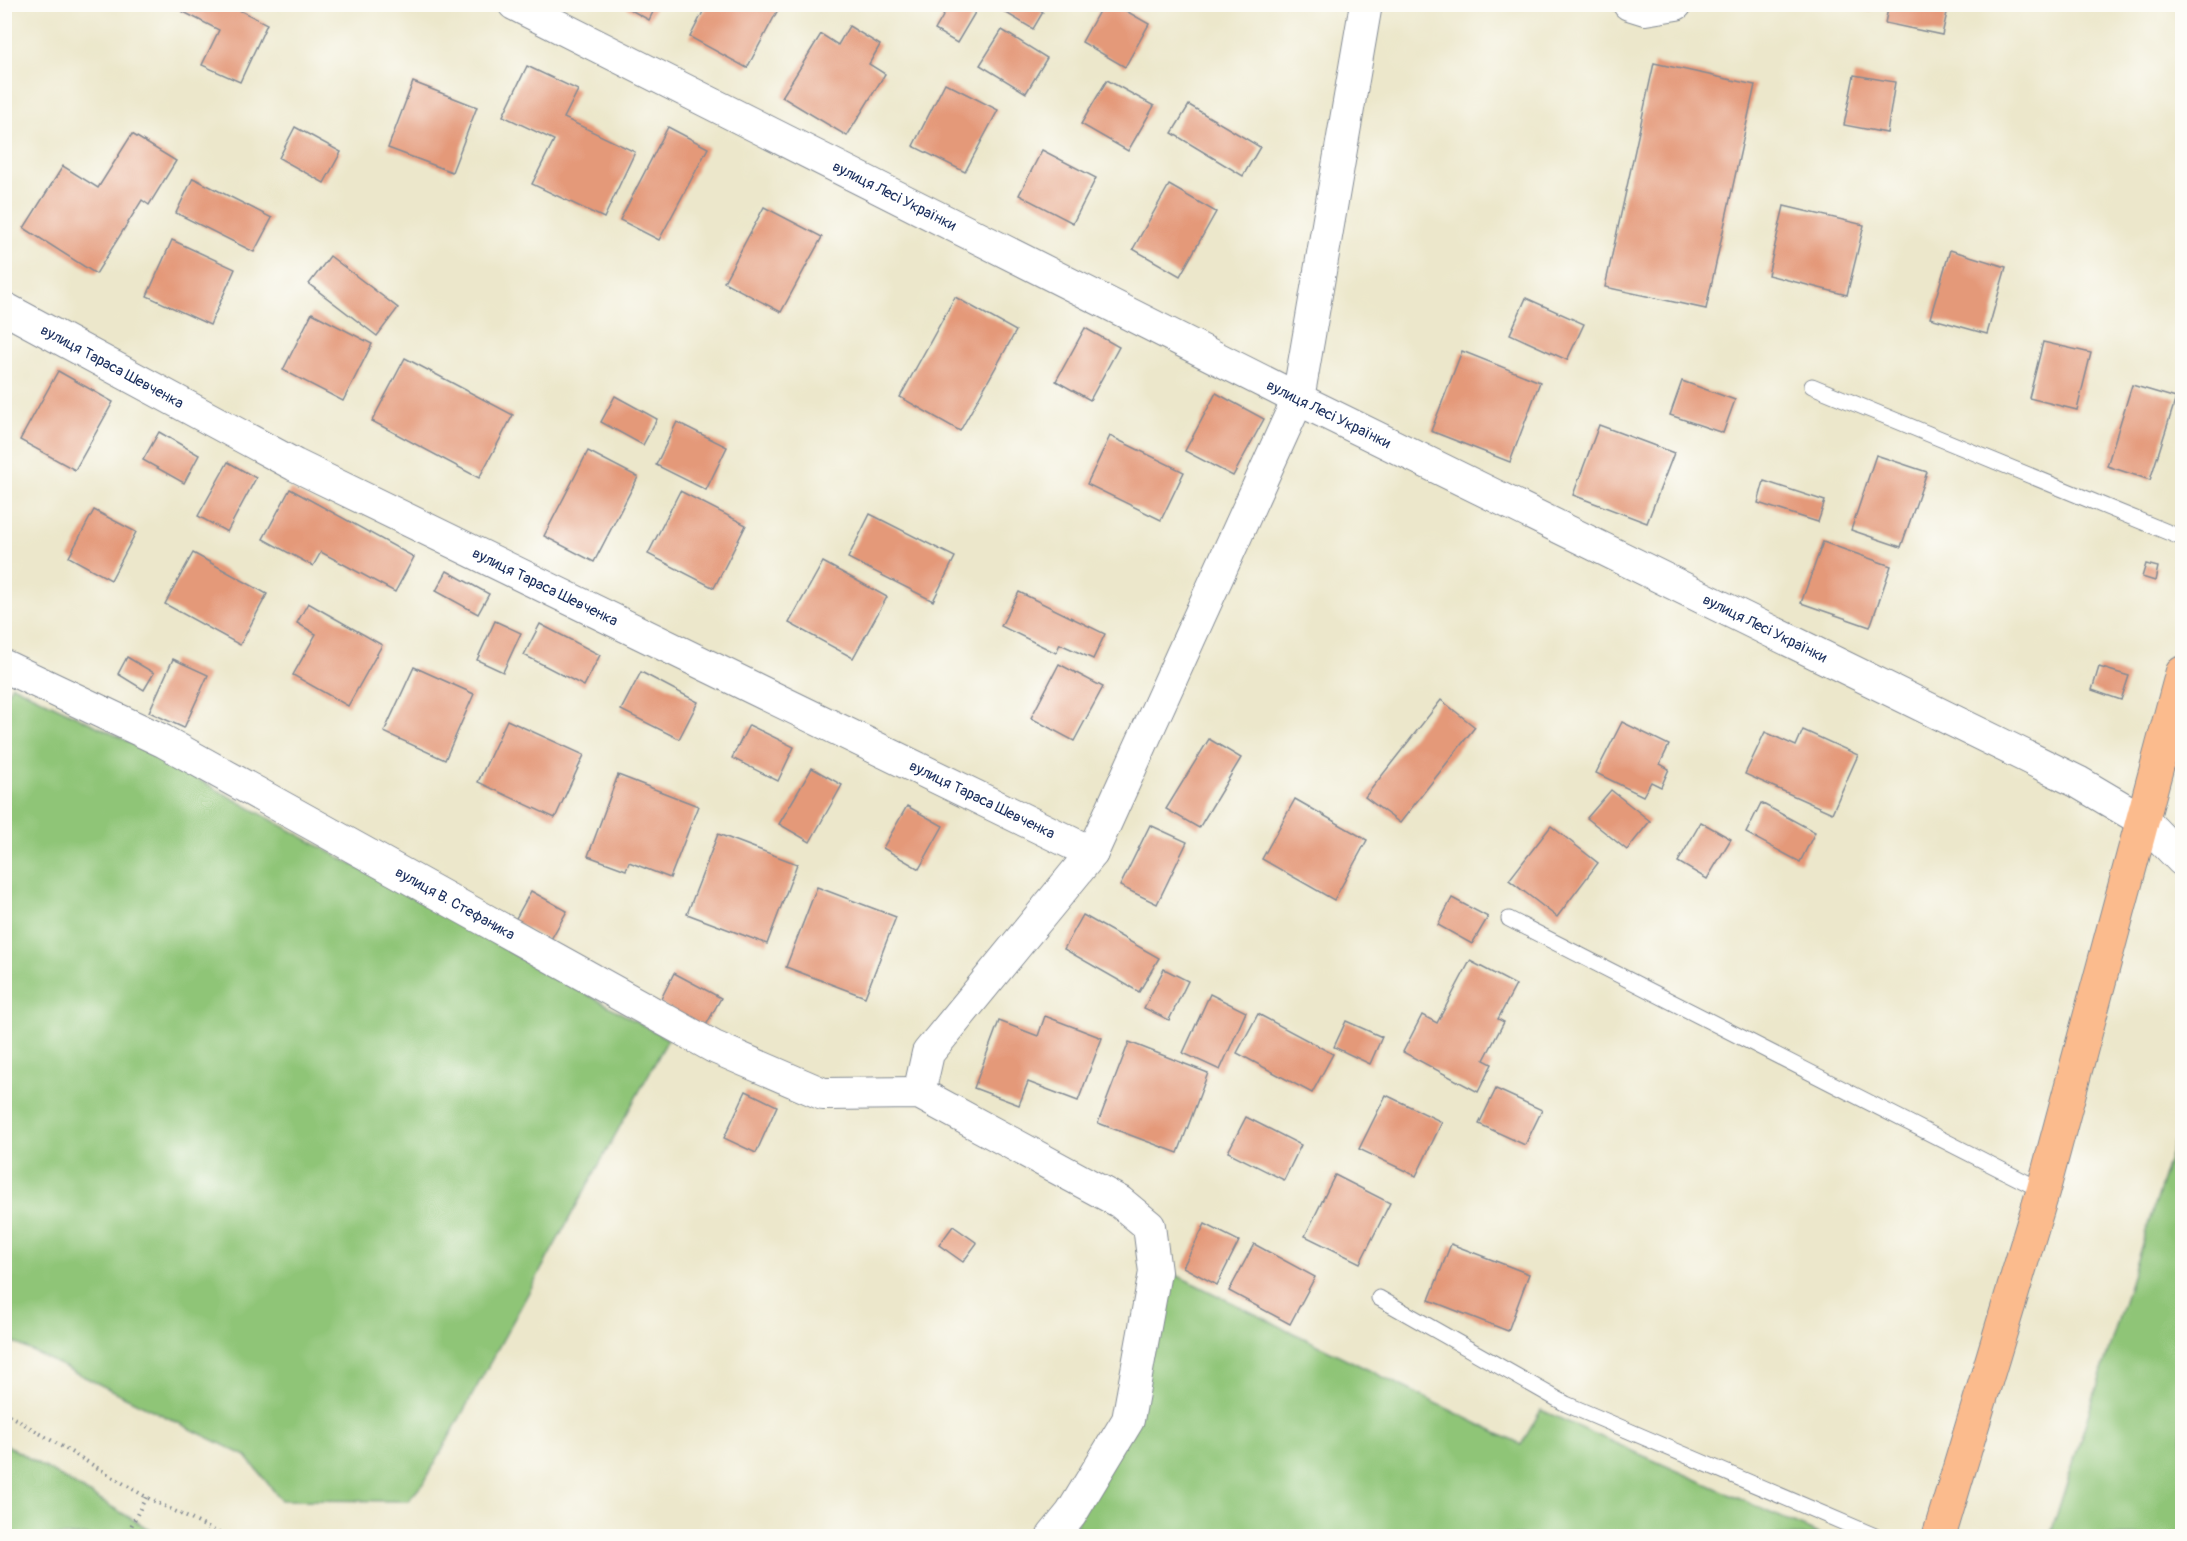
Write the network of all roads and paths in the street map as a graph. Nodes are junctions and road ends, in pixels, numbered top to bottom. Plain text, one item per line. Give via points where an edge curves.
1 (514, 4) edge
2 (1366, 4) edge
3 (1629, 4) edge
4 (1676, 4) edge
5 (4, 308) edge
6 (1812, 386) dead end
7 (1298, 399) junction
8 (2182, 538) edge
9 (4, 666) edge
10 (2182, 673) edge
11 (2144, 821) junction
12 (1092, 853) junction
13 (2182, 860) edge
14 (1509, 919) dead end
15 (919, 1093) junction
16 (2043, 1191) junction
17 (1380, 1298) dead end
18 (4, 1413) edge
19 (146, 1497) junction
20 (126, 1536) edge
21 (225, 1536) edge
22 (1053, 1536) edge
23 (1875, 1536) edge
24 (1939, 1536) edge

1 - 7 street, вулиця Лесі Українки
2 - 7 street
3 - 4 street via 1645,9
5 - 12 street, вулиця Тараса Шевченка via 295,465
6 - 8 lane
7 - 11 street, вулиця Лесі Українки via 2078,782
7 - 12 street
9 - 15 street, вулиця В. Стефаника via 163,741 714,1047 823,1094
10 - 11 main road
11 - 13 street, вулиця Лесі Українки
11 - 16 main road
12 - 15 street via 928,1053
14 - 16 lane
15 - 22 street via 1120,1202 1149,1226 1155,1272 1128,1419 1071,1514
16 - 24 main road
17 - 23 lane via 1566,1404
18 - 19 path
19 - 20 path
19 - 21 path

